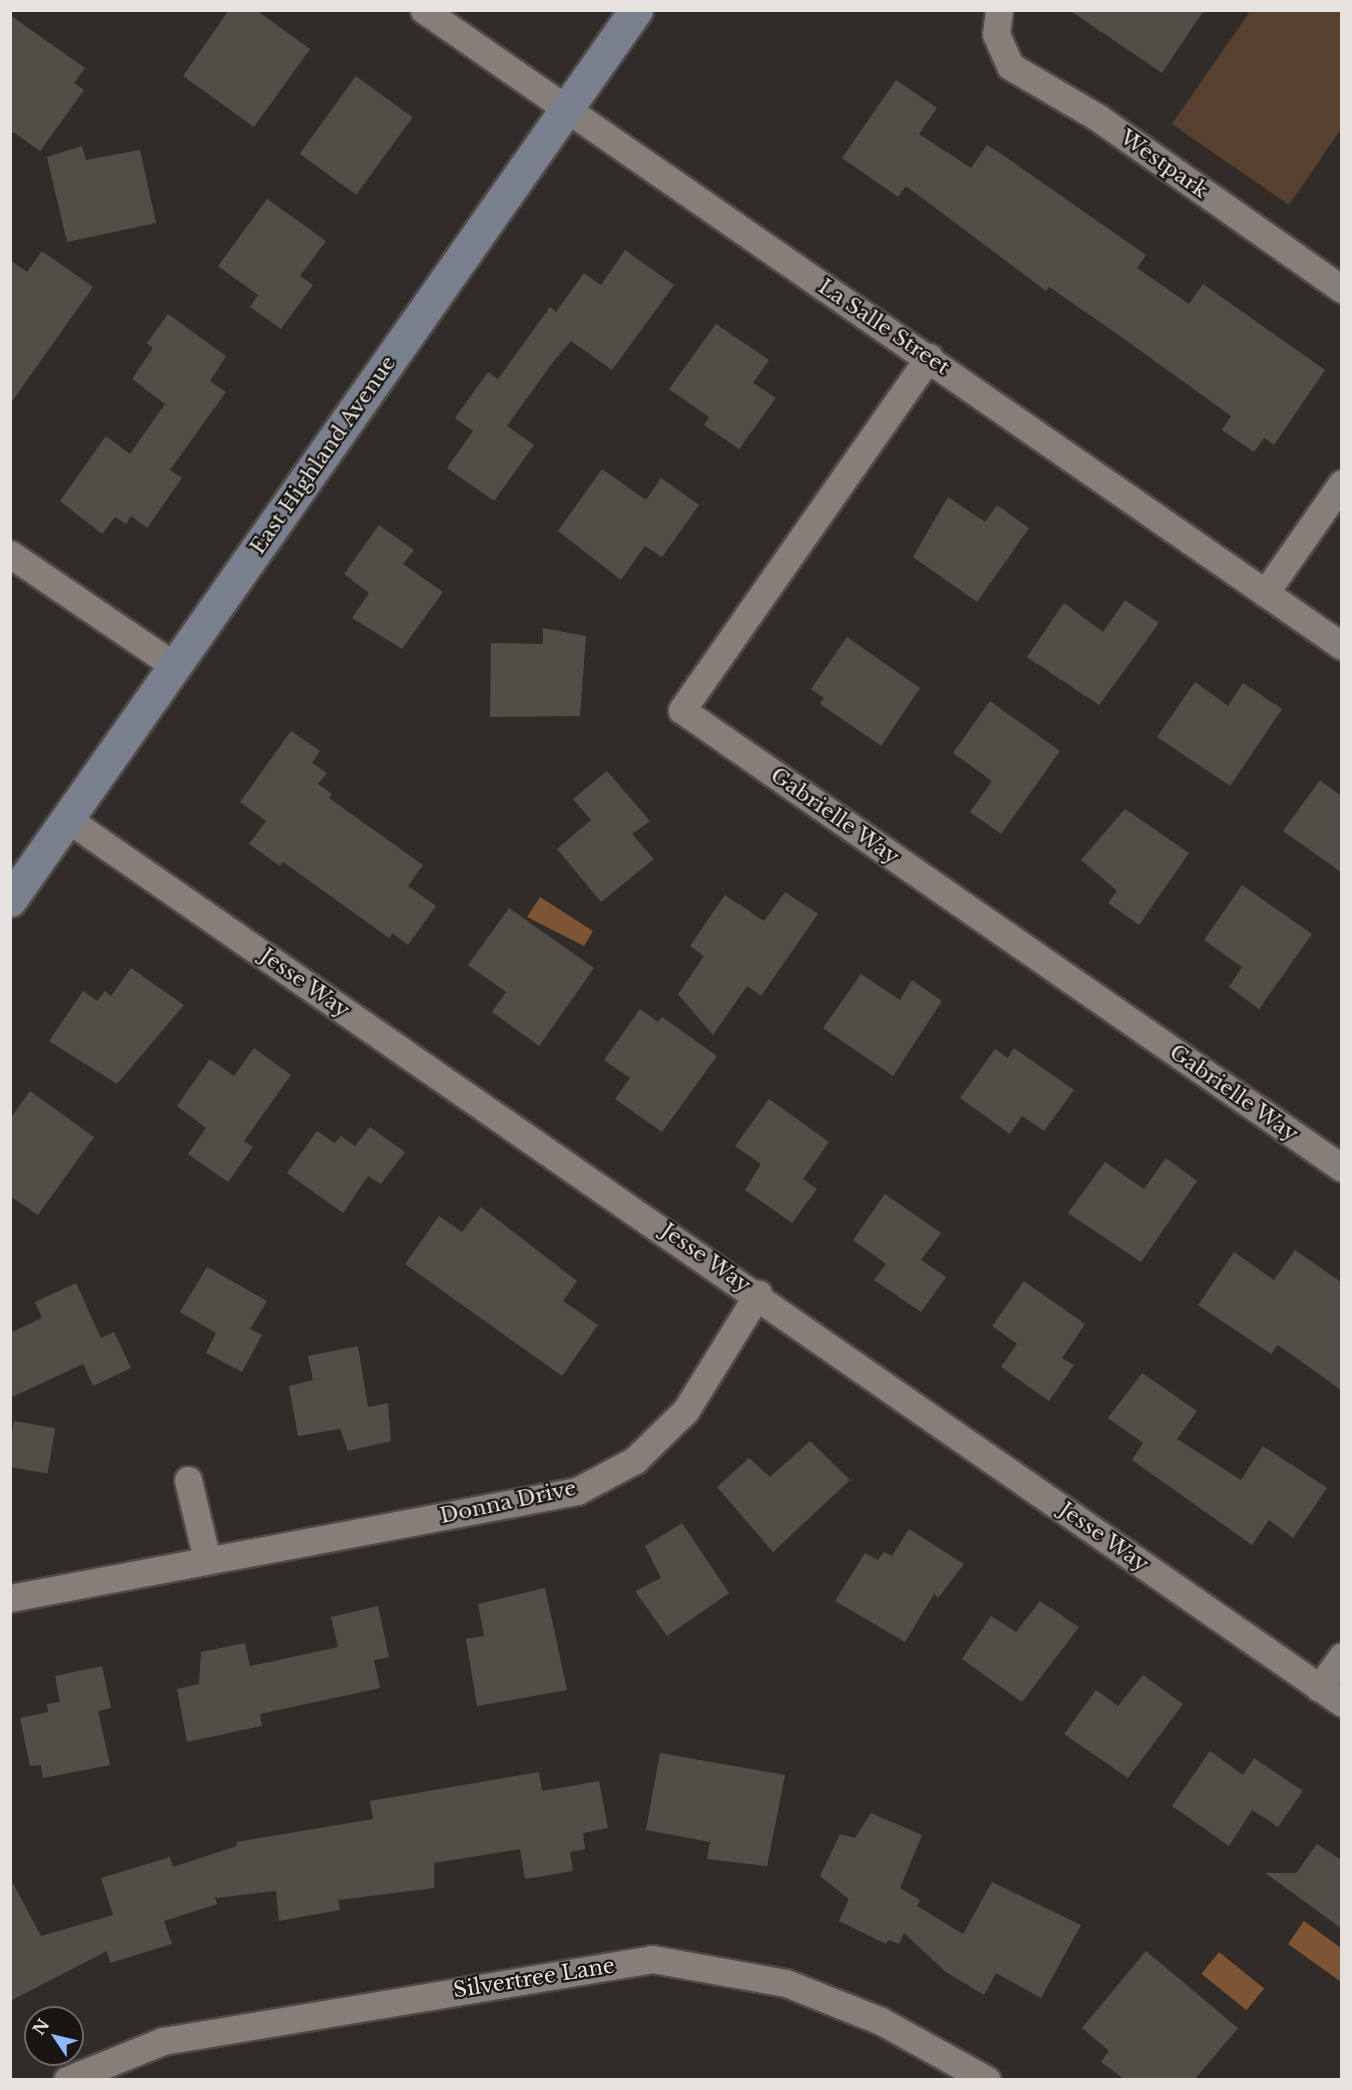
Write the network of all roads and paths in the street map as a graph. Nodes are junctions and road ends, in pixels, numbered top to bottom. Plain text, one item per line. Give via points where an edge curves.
1 (424, 10) edge
2 (636, 10) edge
3 (997, 22) edge
4 (566, 110) junction
5 (1341, 289) edge
6 (929, 357) junction
7 (1341, 483) edge
8 (10, 554) edge
9 (1265, 593) junction
10 (1341, 646) edge
11 (175, 666) junction
12 (66, 818) junction
13 (10, 900) edge
14 (1341, 1168) edge
15 (758, 1294) junction
16 (188, 1480) dead end
17 (207, 1560) junction
18 (10, 1598) edge
19 (1341, 1656) edge
20 (1319, 1688) junction
21 (1341, 1703) edge
22 (66, 2079) edge
23 (987, 2079) edge

1 - 4 street, La Salle Street
2 - 4 street, East Highland Avenue
3 - 5 street, Westpark via 1010,66 1097,117
4 - 6 street, La Salle Street
4 - 11 street, East Highland Avenue
6 - 9 street, La Salle Street
6 - 14 street, Gabrielle Way via 682,710
7 - 9 street
8 - 11 street
9 - 10 street, La Salle Street
11 - 12 street, East Highland Avenue
12 - 13 street, East Highland Avenue
12 - 15 street, Jesse Way
15 - 17 street, Donna Drive via 686,1410 635,1460 577,1491
15 - 20 street, Jesse Way
16 - 17 street
17 - 18 street, Donna Drive
19 - 20 street
20 - 21 street, Jesse Way
22 - 23 street, Silvertree Lane via 162,2041 652,1959 786,1983 881,2021

